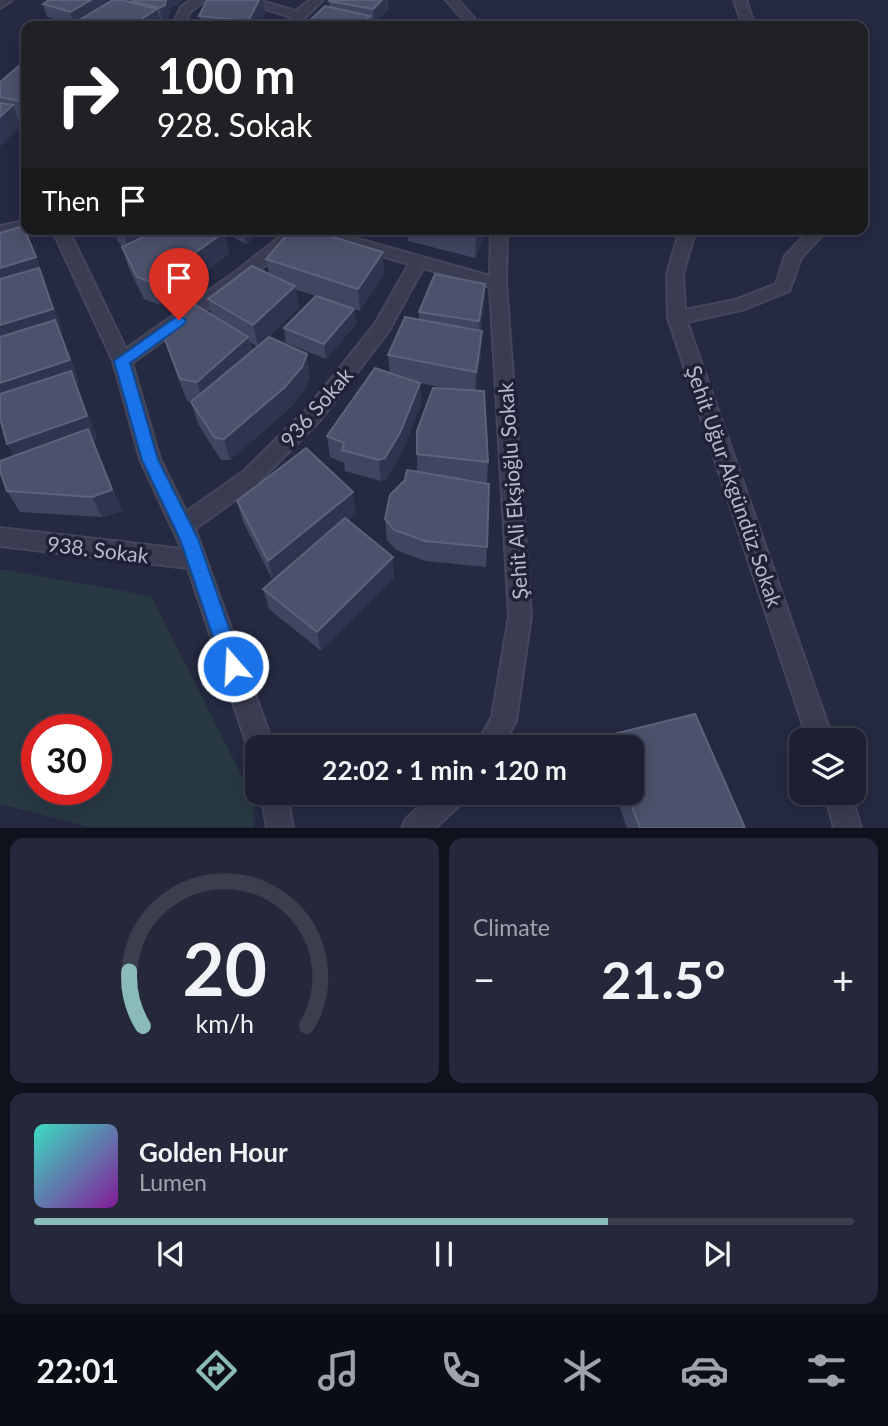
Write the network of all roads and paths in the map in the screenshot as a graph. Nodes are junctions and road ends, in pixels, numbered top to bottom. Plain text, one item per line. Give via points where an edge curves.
1 (6, 0) edge
2 (198, 0) edge
3 (244, 0) edge
4 (317, 0) edge
5 (452, 0) edge
6 (740, 0) edge
7 (0, 4) edge
8 (298, 15) junction
9 (180, 21) edge
10 (294, 21) edge
11 (471, 21) edge
12 (747, 21) edge
13 (21, 227) edge
14 (0, 231) edge
15 (63, 235) edge
16 (294, 235) edge
17 (325, 235) edge
18 (499, 235) edge
19 (686, 235) edge
20 (814, 235) edge
21 (419, 260) junction
22 (498, 284) junction
23 (677, 318) junction
24 (122, 361) junction
25 (182, 527) junction
26 (0, 537) edge
27 (196, 560) junction
28 (817, 728) edge
29 (257, 735) edge
30 (495, 735) edge
31 (276, 805) edge
32 (441, 805) edge
33 (841, 805) edge
34 (280, 828) edge
35 (415, 828) edge
36 (848, 828) edge

1 - 7 street
2 - 9 street
3 - 8 street
4 - 8 street
5 - 11 street
6 - 12 street
8 - 10 street
13 - 14 street
15 - 24 street
16 - 24 street
17 - 21 street
18 - 22 street, Şehit Ali Ekşioğlu Sokak
19 - 23 street, Şehit Uğur Akgündüz Sokak via 675,274
20 - 23 street via 793,256 783,287 738,305
21 - 22 street
21 - 25 street, 936 Sokak via 382,328 313,415 250,478
22 - 30 street, Şehit Ali Ekşioğlu Sokak via 520,616 504,721
23 - 28 street, Şehit Uğur Akgündüz Sokak
24 - 25 street via 150,460
25 - 27 street
26 - 27 street, 938. Sokak
27 - 29 street
31 - 34 street
32 - 35 street
33 - 36 street

